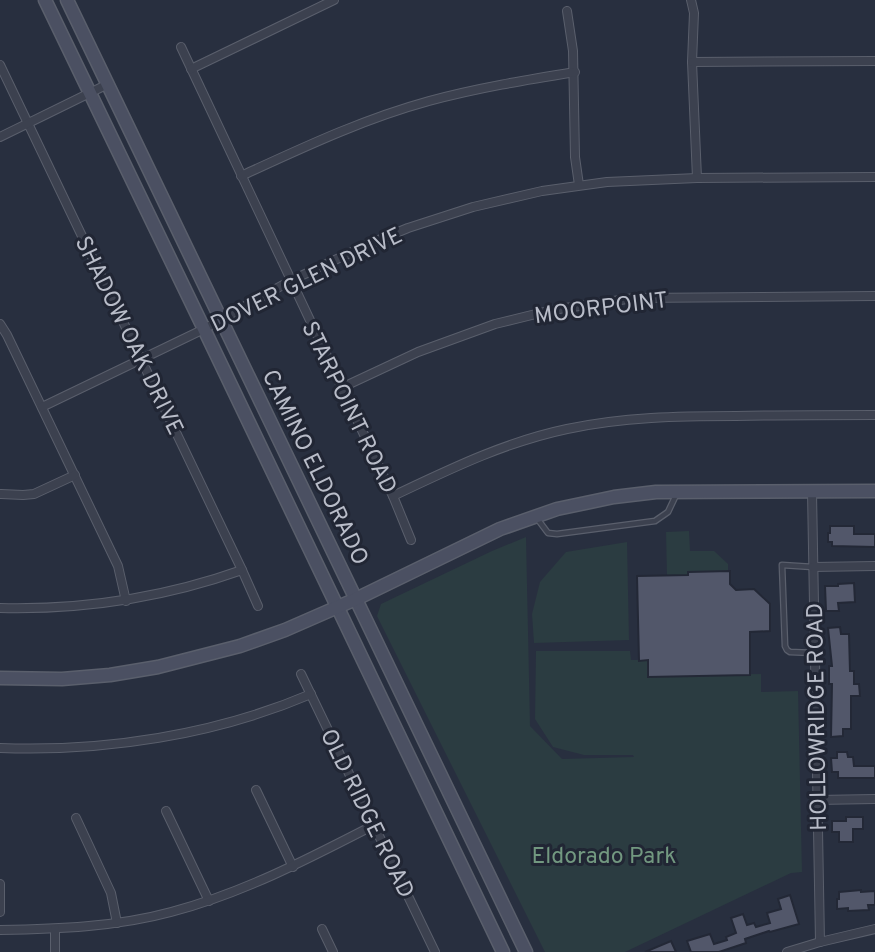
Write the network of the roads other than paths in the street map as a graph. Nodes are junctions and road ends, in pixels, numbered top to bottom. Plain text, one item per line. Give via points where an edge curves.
1 (45, 0) edge
2 (67, 0) edge
3 (334, 0) edge
4 (691, 0) edge
5 (567, 11) dead end
6 (181, 47) dead end
7 (875, 61) edge
8 (692, 62) junction
9 (0, 65) edge
10 (191, 69) junction
11 (575, 72) junction
12 (108, 84) junction
13 (90, 93) junction
14 (28, 124) junction
15 (0, 137) edge
16 (241, 176) junction
17 (875, 177) edge
18 (697, 178) junction
19 (579, 186) junction
20 (290, 281) junction
21 (875, 296) edge
22 (222, 320) junction
23 (0, 324) edge
24 (204, 329) junction
25 (141, 359) junction
26 (341, 388) junction
27 (42, 407) junction
28 (875, 415) edge
29 (75, 475) junction
30 (875, 491) edge
31 (677, 492) junction
32 (811, 492) junction
33 (1, 494) edge
34 (394, 496) junction
35 (536, 517) junction
36 (411, 540) dead end
37 (875, 566) edge
38 (813, 567) junction
39 (242, 570) junction
40 (356, 599) junction
41 (126, 601) junction
42 (258, 606) dead end
43 (0, 608) edge
44 (337, 608) junction
45 (814, 653) junction
46 (301, 674) dead end
47 (0, 678) edge
48 (311, 694) junction
49 (0, 748) edge
50 (257, 790) dead end
51 (875, 799) edge
52 (817, 800) junction
53 (166, 811) dead end
54 (76, 818) dead end
55 (374, 825) junction
56 (293, 867) junction
57 (0, 884) edge
58 (209, 901) junction
59 (0, 912) edge
60 (117, 923) junction
61 (55, 929) junction
62 (322, 929) dead end
63 (875, 929) edge
64 (0, 930) edge
65 (820, 942) junction
66 (329, 951) edge
67 (55, 952) edge
68 (435, 952) edge
69 (503, 952) edge
70 (526, 952) edge
71 (787, 952) edge

1 - 13 main road, CAMINO ELDORADO
2 - 12 main road, CAMINO ELDORADO
3 - 10 street
4 - 8 street
5 - 11 street
6 - 10 street, STARPOINT ROAD
7 - 8 street
8 - 18 street
9 - 14 street, SHADOW OAK DRIVE
10 - 16 street, STARPOINT ROAD
11 - 16 street via 428,101 324,138
11 - 19 street
12 - 13 street
12 - 22 main road, CAMINO ELDORADO
13 - 14 street
13 - 24 main road, CAMINO ELDORADO
14 - 15 street
14 - 25 street, SHADOW OAK DRIVE
16 - 20 street, STARPOINT ROAD
17 - 18 street, DOVER GLEN DRIVE
18 - 19 street, DOVER GLEN DRIVE
19 - 20 street, DOVER GLEN DRIVE via 473,207 421,224
20 - 22 street, DOVER GLEN DRIVE
20 - 26 street, STARPOINT ROAD
21 - 26 street, MOORPOINT via 634,298 552,310 495,324 418,352
22 - 24 street, DOVER GLEN DRIVE
22 - 40 main road, CAMINO ELDORADO
23 - 27 street
24 - 25 street, DOVER GLEN DRIVE
24 - 44 main road, CAMINO ELDORADO
25 - 27 street, DOVER GLEN DRIVE
25 - 39 street, SHADOW OAK DRIVE
26 - 34 street, STARPOINT ROAD
27 - 29 street
28 - 34 street via 670,416 565,429 464,462
29 - 33 street via 34,494
29 - 41 street via 118,566
30 - 32 main road
31 - 32 main road
31 - 35 main road via 614,497
31 - 35 lane via 668,512 655,521 551,534
32 - 38 street, HOLLOWRIDGE ROAD
34 - 36 street, STARPOINT ROAD
35 - 40 main road via 495,531
37 - 38 street
38 - 45 street, HOLLOWRIDGE ROAD
38 - 45 lane via 782,565 786,650
39 - 41 street
39 - 42 street, SHADOW OAK DRIVE
40 - 44 main road
40 - 70 main road, CAMINO ELDORADO
41 - 43 street
44 - 47 main road via 240,646 158,667 62,679
44 - 69 main road, CAMINO ELDORADO
45 - 52 street, HOLLOWRIDGE ROAD
46 - 48 street, OLD RIDGE ROAD
48 - 49 street via 236,720 158,738 33,750
48 - 55 street, OLD RIDGE ROAD
50 - 56 street
51 - 52 street
52 - 65 street, HOLLOWRIDGE ROAD
53 - 58 street
54 - 60 street via 111,893
55 - 56 street
55 - 68 street, OLD RIDGE ROAD
56 - 58 street
57 - 59 street
58 - 60 street
60 - 61 street
61 - 64 street
61 - 67 street
62 - 66 street
63 - 65 street
65 - 71 street

